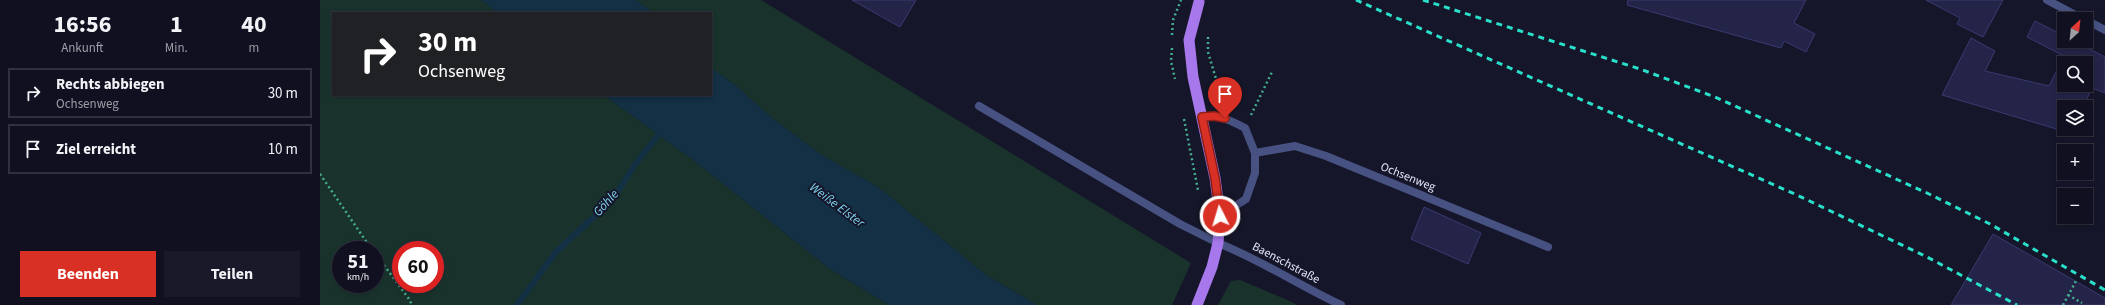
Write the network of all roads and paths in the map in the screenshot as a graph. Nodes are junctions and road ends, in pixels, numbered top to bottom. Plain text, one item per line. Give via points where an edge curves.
1 (1181, 0) edge
2 (2047, 0) edge
3 (1199, 2) dead end
4 (2070, 12) edge
5 (2093, 24) edge
6 (2105, 30) edge
7 (1208, 35) dead end
8 (1272, 72) dead end
9 (1176, 84) dead end
10 (1211, 92) dead end
11 (979, 106) dead end
12 (1183, 115) dead end
13 (1202, 117) junction
14 (1245, 128) junction
15 (1255, 153) junction
16 (320, 174) edge
17 (1199, 193) dead end
18 (1220, 216) junction
19 (366, 241) edge
20 (1218, 243) junction
21 (1548, 247) dead end
22 (384, 265) edge
23 (2076, 281) dead end
24 (2068, 295) junction
25 (1200, 300) edge
26 (2082, 303) dead end
27 (412, 305) edge
28 (1341, 305) edge
29 (2063, 305) edge

1 - 9 path via 1173,20 1172,61
2 - 4 street
3 - 13 main road via 1189,40 1193,77
5 - 6 street
7 - 10 path via 1208,52 1216,79
8 - 14 path
11 - 20 street, Baenschstraße via 1141,202
12 - 17 path
13 - 14 street via 1225,118
13 - 18 main road
14 - 15 street
15 - 18 street via 1255,173 1246,199
15 - 21 street, Ochsenweg via 1295,146
16 - 19 path
18 - 20 main road
20 - 25 main road
20 - 28 street, Baenschstraße via 1237,250
22 - 27 path
23 - 24 path
24 - 26 path
24 - 29 path

